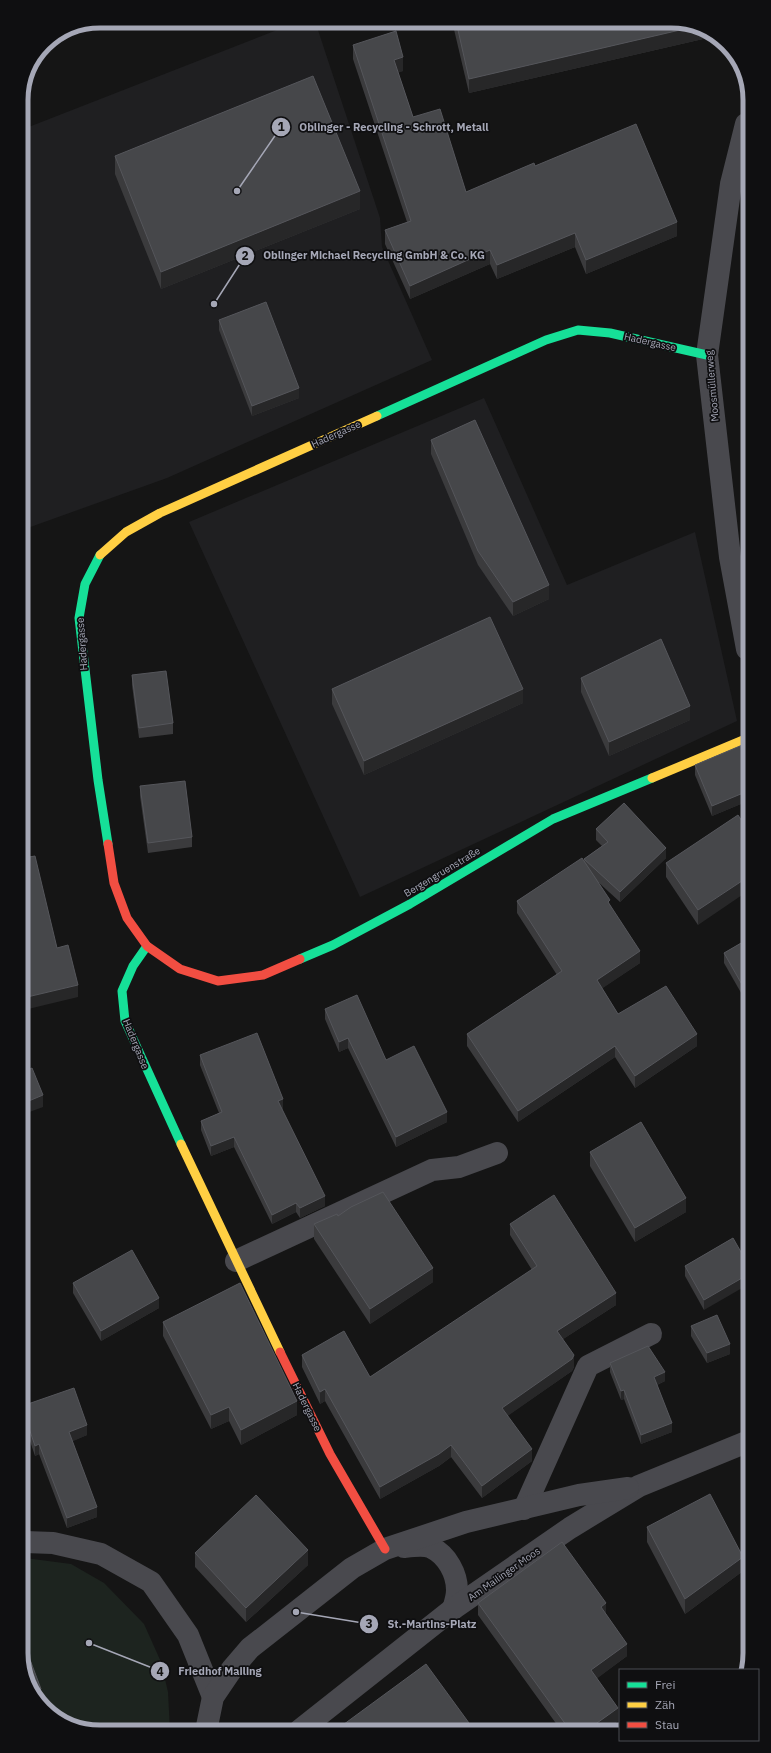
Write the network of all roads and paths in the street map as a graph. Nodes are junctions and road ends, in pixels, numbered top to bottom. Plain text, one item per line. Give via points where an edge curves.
1 (743, 136) edge
2 (707, 355) junction
3 (743, 627) edge
4 (743, 740) edge
5 (147, 946) junction
6 (497, 1153) dead end
7 (236, 1261) junction
8 (651, 1334) dead end
9 (743, 1443) edge
10 (639, 1486) junction
11 (524, 1509) junction
12 (28, 1542) edge
13 (385, 1549) junction
14 (454, 1609) junction
15 (213, 1696) junction
16 (207, 1725) edge
17 (306, 1725) edge

1 - 2 street, Moosmüllerweg via 731,184
2 - 3 street, Moosmüllerweg via 730,557
2 - 5 street, Hadergasse via 604,332 578,330 546,340 160,513 126,532 99,556 85,584 79,618 82,654 114,883 127,918
4 - 5 street, Bergengruenstraße via 553,819 410,904 333,945 263,975 218,981 180,969
5 - 7 street, Hadergasse via 133,966 122,991 125,1021
6 - 7 street via 460,1167 432,1170
7 - 13 street, Hadergasse via 330,1454
8 - 11 street via 588,1366
9 - 10 street, Am Mailinger Moos
10 - 11 street, Am Mailinger Moos via 579,1495
10 - 14 street, Am Mailinger Moos via 570,1528
11 - 13 street, Am Mailinger Moos via 466,1522
12 - 15 street via 53,1543 101,1554 151,1582 188,1635
13 - 14 street via 414,1546 431,1548 444,1557 454,1572 457,1590
13 - 15 street, Am Mailinger Moos via 352,1568 250,1648 232,1668
14 - 17 street, Am Mailinger Moos
15 - 16 street, Am Mailinger Moos

